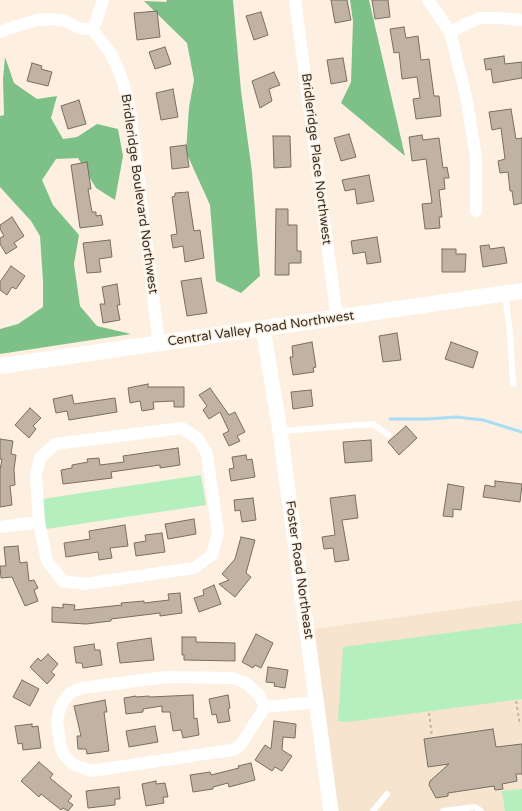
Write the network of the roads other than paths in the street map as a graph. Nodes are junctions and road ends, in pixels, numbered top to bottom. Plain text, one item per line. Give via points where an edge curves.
1 (103, 0) edge
2 (295, 0) edge
3 (428, 0) edge
4 (522, 20) edge
5 (93, 30) junction
6 (0, 32) edge
7 (450, 32) junction
8 (476, 210) dead end
9 (522, 292) edge
10 (505, 294) junction
11 (337, 318) junction
12 (263, 329) junction
13 (159, 343) junction
14 (0, 366) edge
15 (513, 384) dead end
16 (280, 431) junction
17 (388, 435) dead end
18 (39, 522) junction
19 (0, 527) edge
20 (317, 702) junction
21 (265, 707) junction
22 (387, 794) dead end
23 (331, 811) edge
24 (373, 811) edge
25 (443, 811) edge
26 (481, 811) edge

1 - 5 street
2 - 11 street, Bridleridge Place Northwest
3 - 7 street
4 - 7 street via 479,18
5 - 6 street via 51,19 37,20
5 - 13 street, Bridleridge Boulevard Northwest via 120,73 129,102
7 - 8 street via 476,157
9 - 10 main road, Central Valley Road Northwest
10 - 11 main road, Central Valley Road Northwest
10 - 15 lane
11 - 12 main road, Central Valley Road Northwest
12 - 13 main road, Central Valley Road Northwest
12 - 16 street, Foster Road Northeast
13 - 14 main road, Central Valley Road Northwest
16 - 17 lane via 373,424
16 - 20 street, Foster Road Northeast
18 - 18 street via 36,475 40,458 55,444 182,428 198,439 207,454 218,533 212,555 194,568 84,584 63,581 47,561
18 - 19 street
20 - 21 street
20 - 23 street, Foster Road Northeast
21 - 21 street via 259,695 246,683 233,678 166,677 81,688 70,693 63,702 58,711 57,721 61,749 65,756 73,764 91,771 237,748
22 - 24 lane
25 - 26 lane via 475,807

